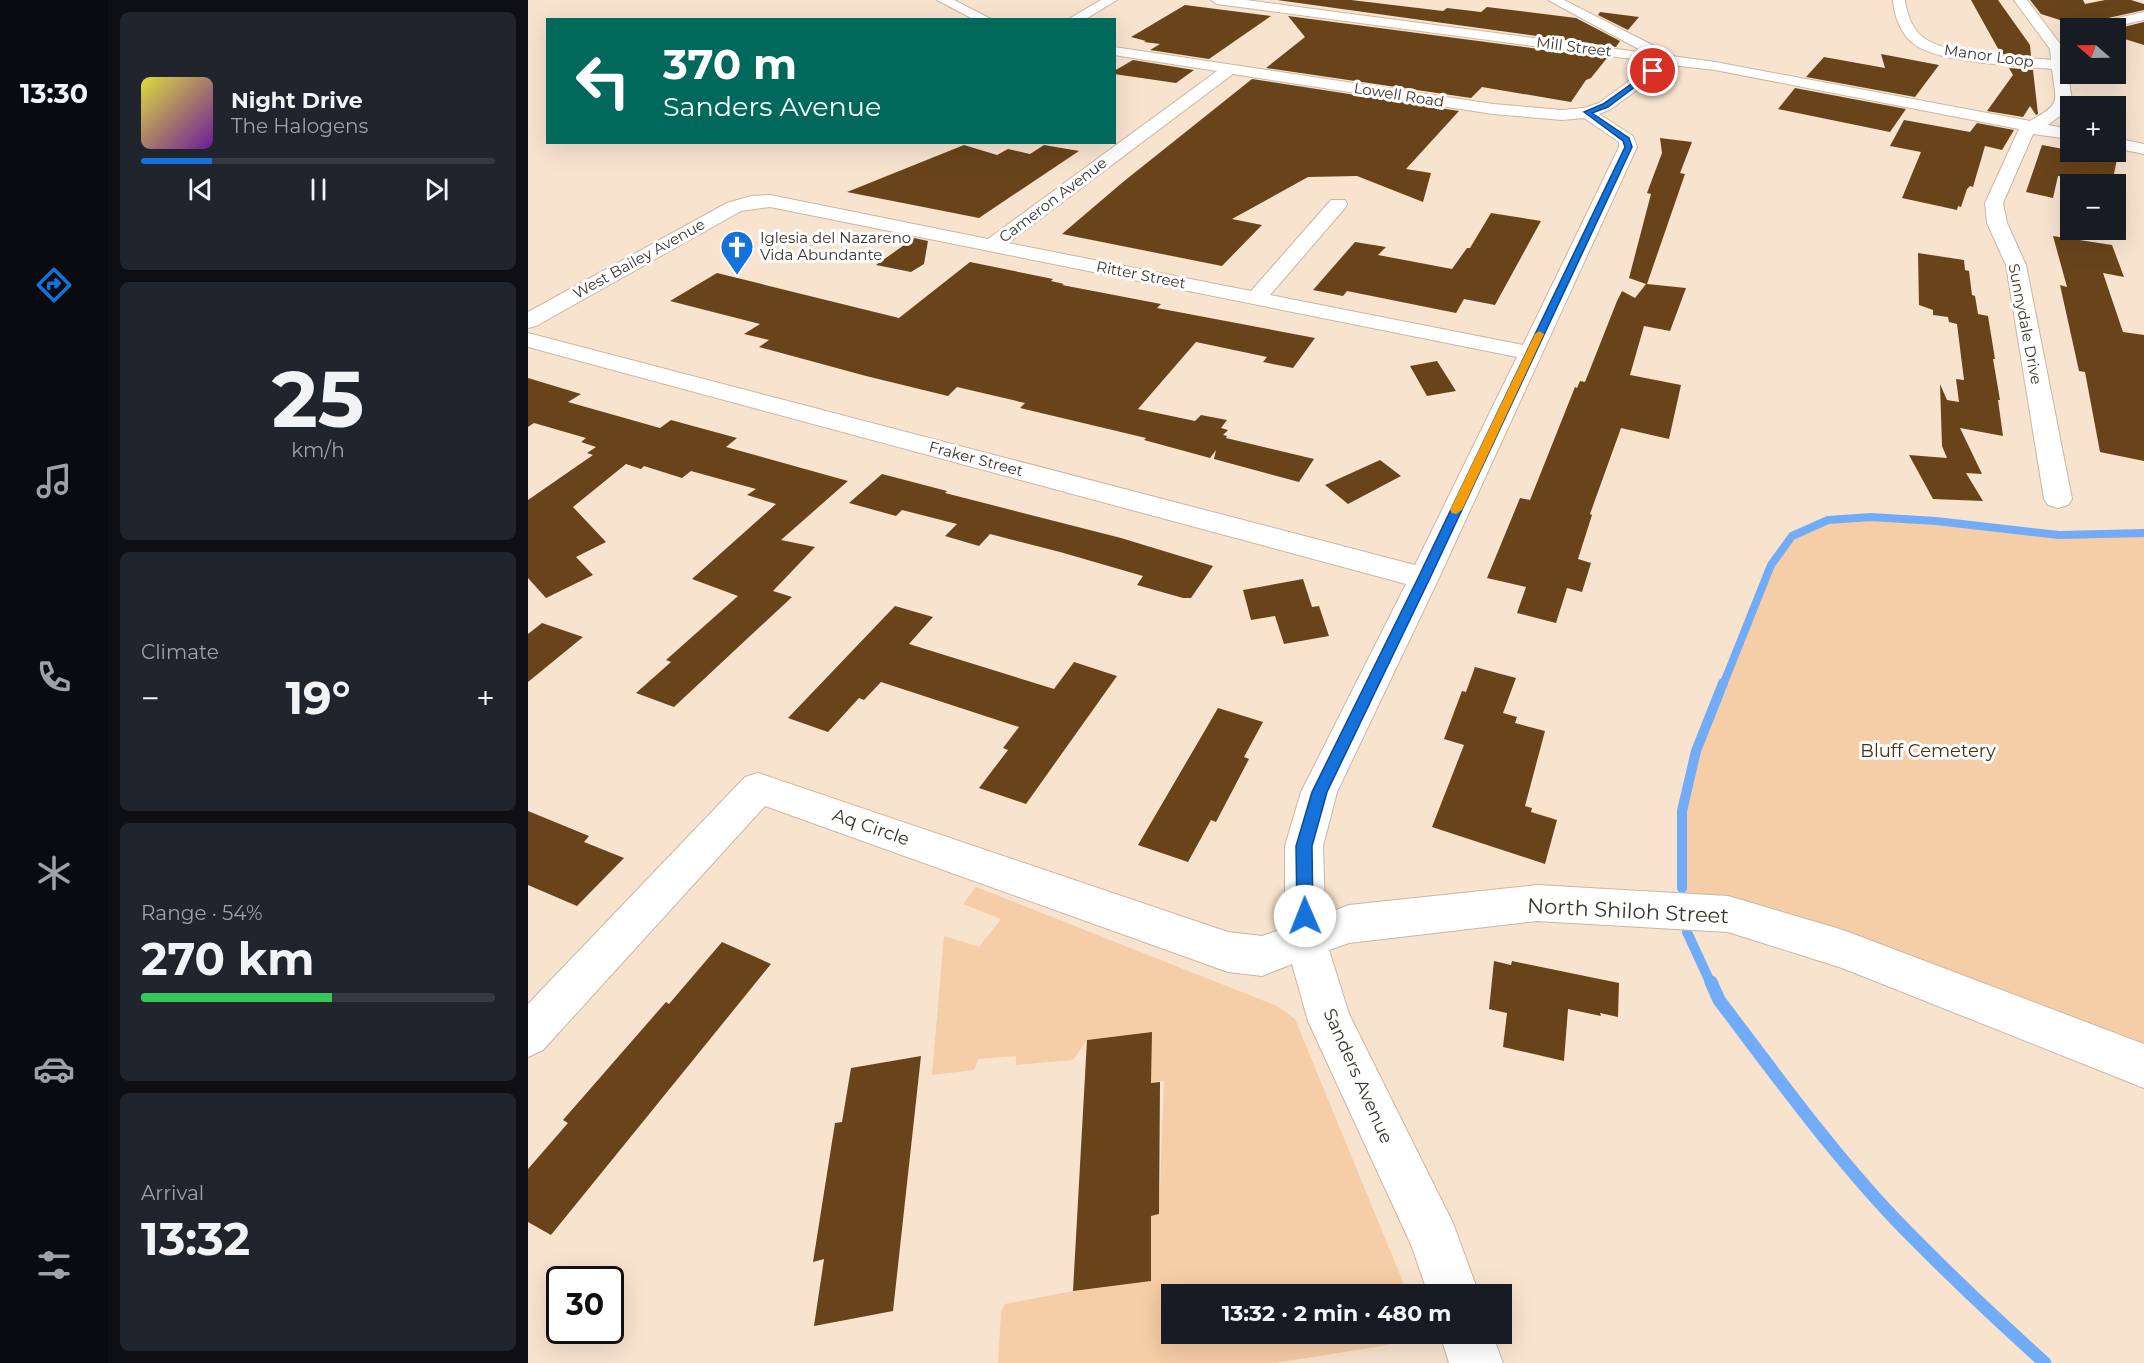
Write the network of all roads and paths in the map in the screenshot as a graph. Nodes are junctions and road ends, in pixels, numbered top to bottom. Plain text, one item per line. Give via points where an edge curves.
1 (943, 0) edge
2 (1112, 0) edge
3 (1217, 0) edge
4 (1554, 0) edge
5 (1899, 0) edge
6 (2020, 0) edge
7 (2144, 16) edge
8 (983, 18) edge
9 (1077, 18) edge
10 (2126, 20) edge
11 (2044, 30) junction
12 (2060, 31) edge
13 (1116, 51) edge
14 (1669, 59) junction
15 (2059, 65) junction
16 (1230, 69) junction
17 (1587, 112) junction
18 (2033, 127) junction
19 (2060, 132) edge
20 (1104, 144) dead end
21 (2126, 145) edge
22 (1124, 147) junction
23 (2144, 149) edge
24 (751, 202) joint
25 (1338, 204) dead end
26 (991, 246) junction
27 (1256, 298) junction
28 (528, 321) edge
29 (528, 340) edge
30 (1530, 353) junction
31 (2058, 499) dead end
32 (1424, 578) junction
33 (1305, 940) junction
34 (528, 1035) edge
35 (2144, 1066) edge
36 (1450, 1284) edge
37 (1469, 1344) edge
38 (1476, 1363) edge

1 - 8 street
2 - 9 street
3 - 14 street, Mill Street
4 - 14 street
5 - 15 street, Manor Loop via 1907,26 1928,46
6 - 11 street
7 - 10 street
11 - 12 street, Manor Loop
11 - 15 street via 2057,49
13 - 16 street, Lowell Road
14 - 17 street, Lowell Road via 1605,106
14 - 18 street, Mill Street
15 - 18 street via 2062,107
16 - 17 street, Lowell Road via 1493,109 1562,115
16 - 22 street, Cameron Avenue
17 - 30 street, Sanders Avenue via 1627,140 1628,147
18 - 19 street, Mill Street
18 - 31 street, Sunnydale Drive via 2026,131 1994,203 1997,223 2016,266
20 - 22 street
21 - 23 street
22 - 26 street, Cameron Avenue
24 - 26 street, Ritter Street via 770,201
24 - 28 street, West Bailey Avenue via 734,207
25 - 27 street
26 - 27 street, Ritter Street
27 - 30 street, Ritter Street
29 - 32 street, Fraker Street
30 - 32 street, Sanders Avenue
32 - 33 street, Sanders Avenue via 1319,792 1304,846
33 - 34 street, Aq Circle via 1262,956 1228,952 758,788
33 - 35 street, North Shiloh Street via 1350,924 1537,903 1728,914 1843,949
33 - 36 street, Sanders Avenue via 1330,1020 1435,1241
37 - 38 street

